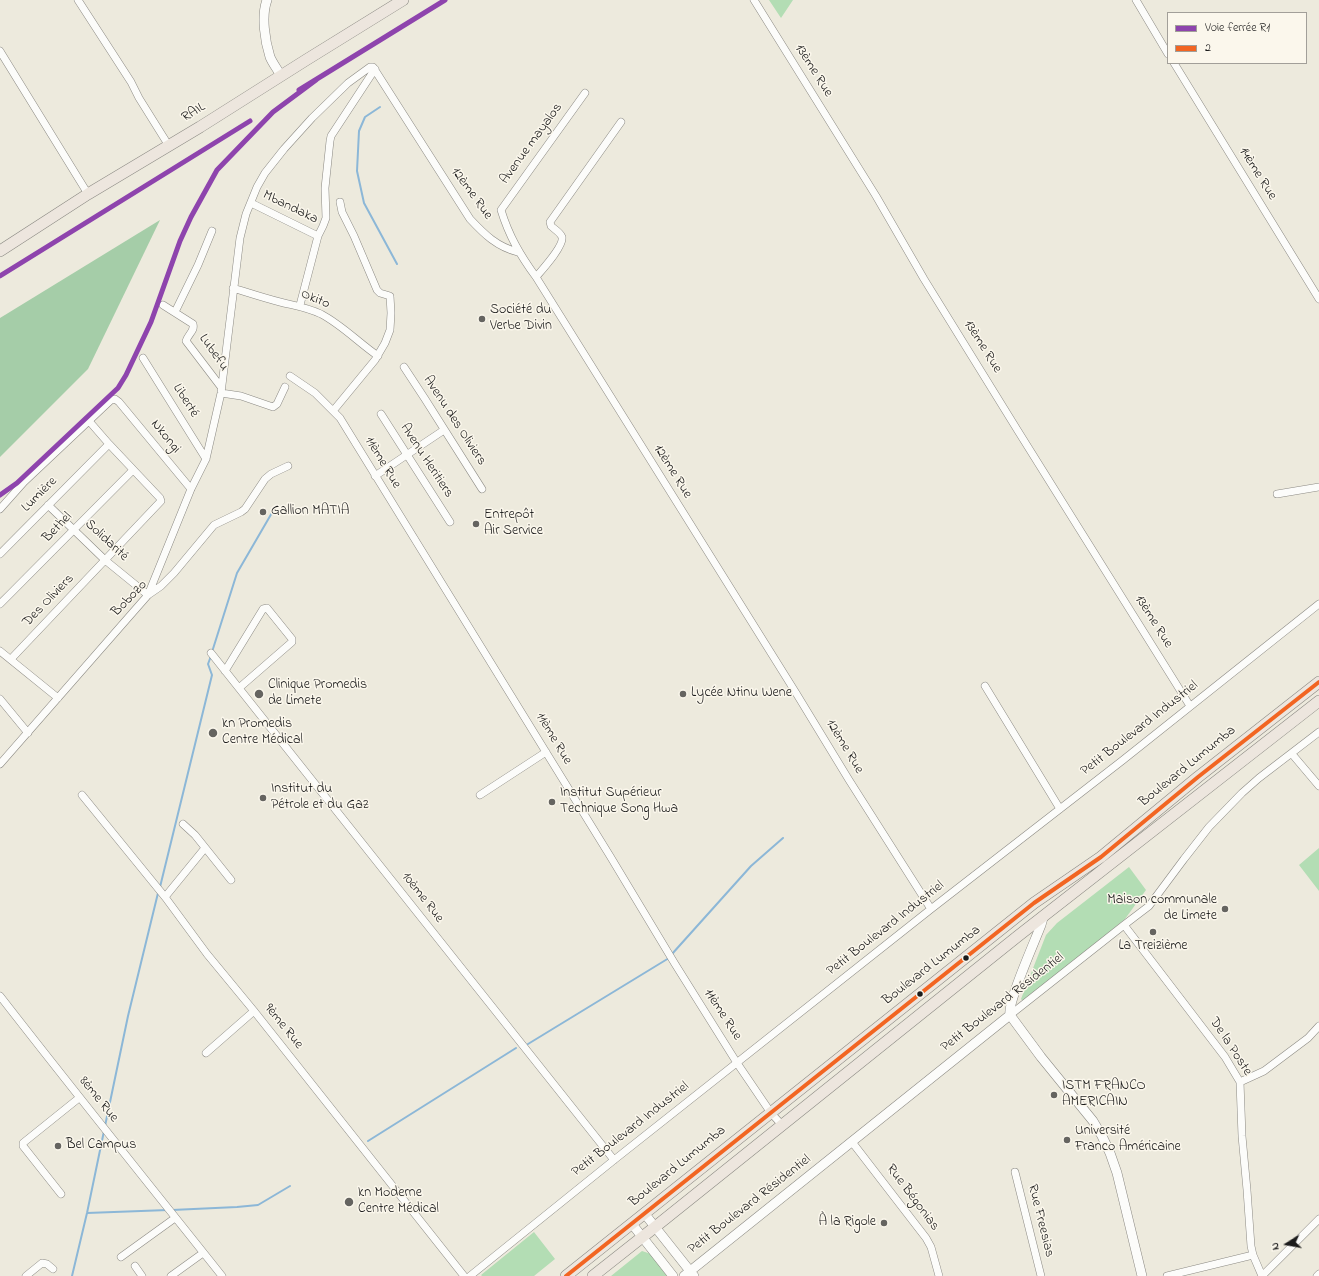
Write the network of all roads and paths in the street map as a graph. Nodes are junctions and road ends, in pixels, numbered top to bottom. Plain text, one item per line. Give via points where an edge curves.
1 (78, 0) edge
2 (267, 0) edge
3 (403, 0) edge
4 (754, 0) edge
5 (1136, 0) edge
6 (0, 51) edge
7 (1167, 52) edge
8 (1175, 64) edge
9 (374, 68) junction
10 (281, 76) junction
11 (585, 93) dead end
12 (621, 122) dead end
13 (169, 146) junction
14 (88, 194) junction
15 (340, 202) dead end
16 (251, 203) junction
17 (212, 231) dead end
18 (318, 236) junction
19 (0, 251) edge
20 (518, 252) junction
21 (536, 277) junction
22 (233, 288) junction
23 (1319, 299) edge
24 (163, 305) dead end
25 (300, 305) junction
26 (175, 312) junction
27 (378, 356) junction
28 (143, 358) dead end
29 (404, 367) dead end
30 (290, 376) dead end
31 (285, 388) dead end
32 (221, 390) junction
33 (333, 411) junction
34 (381, 414) dead end
35 (89, 422) junction
36 (444, 430) junction
37 (109, 444) junction
38 (406, 455) junction
39 (206, 459) junction
40 (288, 466) dead end
41 (133, 470) junction
42 (375, 476) junction
43 (1319, 487) edge
44 (191, 489) junction
45 (482, 489) dead end
46 (1278, 494) dead end
47 (48, 505) junction
48 (0, 510) edge
49 (450, 522) dead end
50 (75, 529) junction
51 (0, 554) edge
52 (105, 560) junction
53 (148, 595) junction
54 (0, 604) edge
55 (1319, 604) edge
56 (0, 651) edge
57 (211, 653) dead end
58 (11, 659) junction
59 (225, 671) junction
60 (1319, 682) edge
61 (985, 686) dead end
62 (239, 688) junction
63 (58, 698) junction
64 (0, 699) edge
65 (1319, 701) edge
66 (1190, 706) junction
67 (1319, 732) edge
68 (28, 733) junction
69 (546, 752) junction
70 (1292, 754) junction
71 (1, 761) edge
72 (1319, 786) edge
73 (82, 795) dead end
74 (480, 795) dead end
75 (1060, 809) junction
76 (183, 824) dead end
77 (205, 848) junction
78 (231, 880) dead end
79 (165, 896) junction
80 (931, 909) junction
81 (1043, 918) junction
82 (1124, 925) junction
83 (0, 996) edge
84 (254, 1010) junction
85 (1010, 1015) junction
86 (1319, 1026) edge
87 (206, 1053) dead end
88 (737, 1063) junction
89 (1240, 1082) junction
90 (79, 1098) junction
91 (771, 1113) junction
92 (782, 1125) junction
93 (852, 1142) junction
94 (614, 1160) junction
95 (1015, 1172) dead end
96 (61, 1194) dead end
97 (644, 1213) junction
98 (175, 1218) junction
99 (1319, 1219) edge
100 (632, 1224) junction
101 (655, 1227) junction
102 (643, 1237) junction
103 (204, 1253) junction
104 (1253, 1255) junction
105 (121, 1257) dead end
106 (135, 1266) dead end
107 (53, 1269) dead end
108 (690, 1274) edge
109 (1319, 1274) edge
110 (26, 1276) edge
111 (142, 1276) edge
112 (171, 1276) edge
113 (222, 1276) edge
114 (464, 1276) edge
115 (470, 1276) edge
116 (566, 1276) edge
117 (593, 1276) edge
118 (673, 1276) edge
119 (939, 1276) edge
120 (1041, 1276) edge
121 (1142, 1276) edge
122 (1167, 1276) edge
123 (1262, 1276) edge
124 (1317, 1276) edge

1 - 13 street
2 - 10 street via 267,43 271,58
3 - 10 main road, RAIL
4 - 66 street, 13ème Rue
5 - 7 street
6 - 14 street
8 - 23 street, 14ème Rue
9 - 16 street via 370,67 348,83 298,133 265,173
9 - 18 street via 330,141 325,188 326,218
9 - 20 street, 12ème Rue via 470,220 488,238
10 - 13 main road, RAIL
11 - 20 street, Avenue mayalos via 501,210
12 - 21 street via 550,222 550,226 560,234 562,241
13 - 14 main road, RAIL
14 - 19 main road, RAIL
15 - 27 street via 342,212 377,290 391,298 390,330
16 - 18 street, Mbandaka
16 - 22 street via 240,238
17 - 26 street
18 - 25 street
20 - 21 street, 12ème Rue
21 - 80 street, 12ème Rue
22 - 25 street, Okito via 280,302
22 - 32 street
24 - 26 street, Lubefu
25 - 27 street, Okito via 323,315
26 - 32 street, Lubefu via 193,324 193,330 186,341
27 - 33 street
28 - 39 street, Liberté
29 - 36 street, Avenu des Oliviers
30 - 33 street, 11ème Rue via 315,393
31 - 32 street via 273,407
32 - 39 street
33 - 42 street, 11ème Rue via 340,418
34 - 38 street, Avenu Heritiers
35 - 37 street
35 - 44 street, Nkongi via 115,399
35 - 48 street via 24,482
36 - 38 street
36 - 45 street, Avenu des Oliviers
37 - 41 street
37 - 47 street, Lumière
38 - 42 street
38 - 49 street, Avenu Heritiers
39 - 44 street
40 - 53 street, Bobozo via 270,474 241,512 214,526 174,573
41 - 50 street, Bethel
41 - 52 street via 161,501
42 - 69 street, 11ème Rue
43 - 46 street
44 - 53 street
47 - 50 street, Solidarité
47 - 51 street, Lumière
50 - 52 street, Solidarité
50 - 54 street, Bethel
52 - 53 street, Solidarité
52 - 58 street, Des Oliviers
53 - 63 street, Bobozo
55 - 66 street, Petit Boulevard Industriel
56 - 58 street
57 - 59 street, 10ème Rue
58 - 63 street
59 - 62 street, 10ème Rue
59 - 62 street via 263,609 267,608 292,642
60 - 91 main road, Boulevard Lumumba via 1101,857 1034,903
61 - 75 street
62 - 94 street, 10ème Rue
63 - 68 street, Bobozo
64 - 68 street
65 - 81 main road, Boulevard Lumumba
66 - 75 street, Petit Boulevard Industriel
67 - 70 street, Petit Boulevard Résidentiel
68 - 71 street, Bobozo
69 - 74 street
69 - 88 street, 11ème Rue
70 - 72 street
70 - 82 street, Petit Boulevard Résidentiel via 1242,793 1209,827 1149,906
73 - 79 street, 9ème Rue
75 - 80 street, Petit Boulevard Industriel
76 - 77 street
77 - 78 street
77 - 79 street
79 - 84 street, 9ème Rue via 207,954
80 - 88 street, Petit Boulevard Industriel
81 - 85 street via 1010,1006
81 - 92 main road, Boulevard Lumumba
82 - 85 street, Petit Boulevard Résidentiel
82 - 89 street, De la Poste via 1225,1057
83 - 90 street, 8ème Rue
84 - 87 street
84 - 114 street, 9ème Rue
85 - 93 street, Petit Boulevard Résidentiel
85 - 121 street via 1102,1136 1117,1173
86 - 89 street via 1308,1038 1264,1071
88 - 91 street, 11ème Rue
88 - 94 street, Petit Boulevard Industriel
89 - 104 street, De la Poste via 1242,1136
90 - 96 street via 22,1144
90 - 98 street, 8ème Rue
91 - 92 street, 11ème Rue
91 - 97 main road, Boulevard Lumumba
92 - 101 main road, Boulevard Lumumba
93 - 108 street, Petit Boulevard Résidentiel
93 - 119 street, Rue Bégonias via 926,1238 931,1246
94 - 115 street, Petit Boulevard Industriel
95 - 120 street, Rue Freesias
97 - 100 main road, Boulevard Lumumba
97 - 101 street
98 - 103 street, 8ème Rue
98 - 105 street
99 - 123 street
100 - 102 street
100 - 116 main road, Boulevard Lumumba
101 - 102 main road, Boulevard Lumumba
101 - 108 street
102 - 117 main road, Boulevard Lumumba
102 - 118 street
103 - 112 street
103 - 113 street, 8ème Rue
104 - 122 street
104 - 123 street, De la Poste
106 - 111 street
107 - 110 street via 42,1263
109 - 124 street

